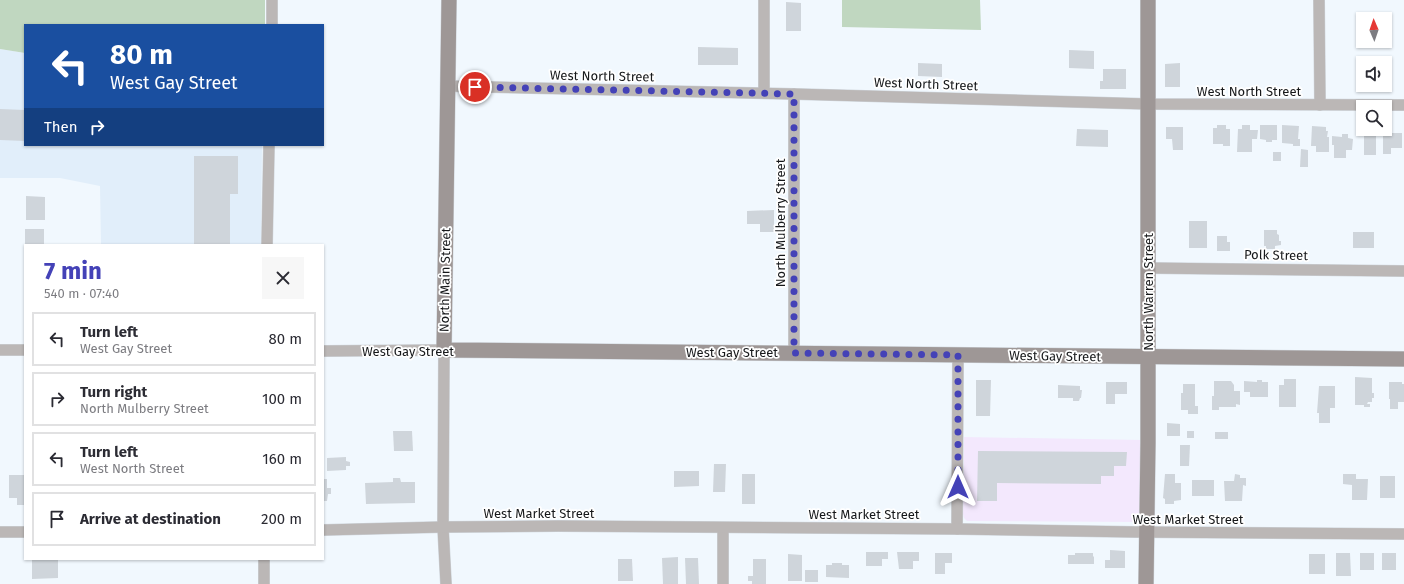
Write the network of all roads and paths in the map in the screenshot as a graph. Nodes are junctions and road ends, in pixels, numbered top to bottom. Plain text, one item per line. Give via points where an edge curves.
1 (272, 0) edge
2 (449, 0) edge
3 (764, 0) edge
4 (1148, 0) edge
5 (1319, 0) edge
6 (272, 24) edge
7 (447, 86) junction
8 (764, 93) junction
9 (794, 94) junction
10 (1148, 104) junction
11 (1320, 105) junction
12 (1404, 105) edge
13 (269, 146) edge
14 (267, 244) edge
15 (1148, 268) junction
16 (1404, 271) edge
17 (0, 350) edge
18 (24, 350) edge
19 (444, 350) junction
20 (324, 351) edge
21 (794, 353) junction
22 (958, 355) junction
23 (1148, 358) junction
24 (1404, 359) edge
25 (443, 527) junction
26 (723, 528) junction
27 (957, 529) junction
28 (324, 530) edge
29 (0, 532) edge
30 (24, 532) edge
31 (1147, 532) junction
32 (1404, 534) edge
33 (264, 560) edge
34 (264, 584) edge
35 (446, 584) edge
36 (723, 584) edge
37 (1146, 584) edge

1 - 6 street
2 - 7 street, North Main Street
3 - 8 street
4 - 10 street, North Warren Street
5 - 11 street
7 - 8 street, West North Street
7 - 19 street, North Main Street
8 - 9 street, West North Street
9 - 10 street, West North Street
9 - 21 street, North Mulberry Street
10 - 11 street, West North Street
10 - 15 street, North Warren Street
11 - 12 street, West North Street
13 - 14 street
15 - 16 street, Polk Street
15 - 23 street, North Warren Street
17 - 18 street
19 - 20 street, West Gay Street
19 - 21 street, West Gay Street
19 - 25 street, North Main Street
21 - 22 street, West Gay Street
22 - 23 street, West Gay Street
22 - 27 street
23 - 24 street, West Gay Street
23 - 31 street, North Warren Street
25 - 26 street, West Market Street
25 - 28 street, West Market Street
25 - 35 street, North Main Street
26 - 27 street, West Market Street
26 - 36 street
27 - 31 street, West Market Street
29 - 30 street
31 - 32 street, West Market Street
31 - 37 street, North Warren Street
33 - 34 street

